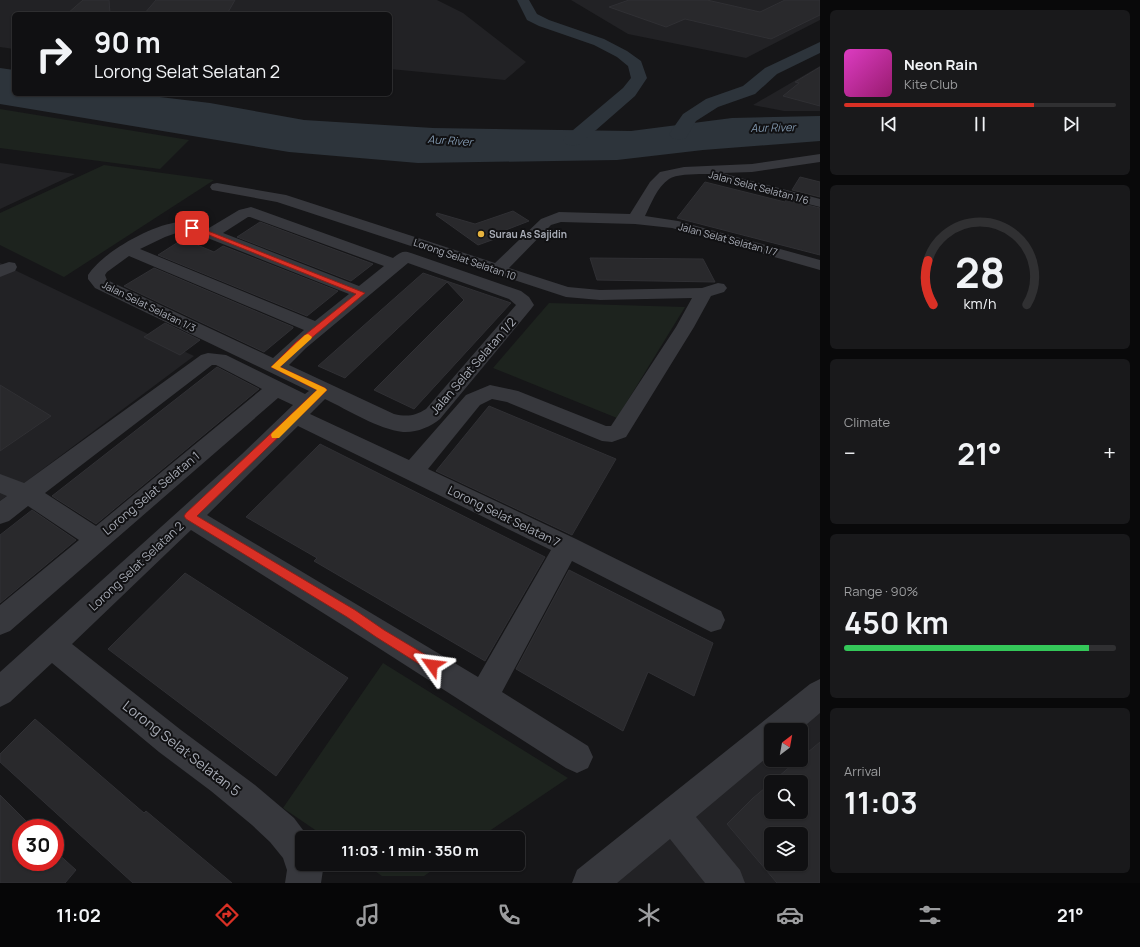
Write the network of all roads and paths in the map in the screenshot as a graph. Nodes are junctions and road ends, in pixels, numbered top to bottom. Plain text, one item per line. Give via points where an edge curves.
1 (820, 158) edge
2 (698, 171) junction
3 (217, 187) dead end
4 (820, 203) edge
5 (635, 219) junction
6 (210, 234) junction
7 (420, 244) junction
8 (128, 250) junction
9 (401, 260) junction
10 (820, 265) edge
11 (497, 270) junction
12 (361, 293) junction
13 (317, 329) junction
14 (275, 378) junction
15 (308, 403) junction
16 (412, 472) junction
17 (0, 484) edge
18 (27, 494) junction
19 (0, 514) edge
20 (189, 516) junction
21 (97, 539) junction
22 (567, 546) junction
23 (711, 620) dead end
24 (0, 622) edge
25 (52, 645) junction
26 (0, 692) edge
27 (820, 694) edge
28 (483, 696) junction
29 (785, 723) edge
30 (764, 740) edge
31 (577, 756) dead end
32 (673, 815) junction
33 (295, 846) edge
34 (305, 871) edge
35 (303, 883) edge
36 (590, 883) edge
37 (727, 883) edge

1 - 2 street via 752,168
2 - 4 street, Jalan Selat Selatan 1/6
2 - 5 street via 684,171 664,176 655,185
3 - 7 street, Lorong Selat Selatan 10 via 281,198
5 - 10 street, Jalan Selat Selatan 1/7 via 673,224
5 - 11 street, Jalan Selat Selatan 1/7 via 550,219
6 - 8 street, Jalan Selat Selatan 1/3 via 185,227 169,229
6 - 9 street via 244,213 250,212
6 - 12 street, Jalan Selat Selatan 1/3
7 - 9 street, Lorong Selat Selatan 1
7 - 11 street, Lorong Selat Selatan 10
8 - 13 street
8 - 14 street, Jalan Selat Selatan 1/3 via 98,271 96,279 101,284
9 - 12 street, Lorong Selat Selatan 1
9 - 15 street, Jalan Selat Selatan 1/2 via 515,295 525,305 433,414 423,421 403,424
11 - 16 street, Lorong Selat Selatan 10 via 582,295 711,291 685,327 622,430 616,434 602,433 511,396 490,392 473,400
12 - 13 street, Lorong Selat Selatan 1
13 - 14 street, Lorong Selat Selatan 1
14 - 15 street
14 - 18 street via 208,358
14 - 21 street, Lorong Selat Selatan 1
15 - 16 street, Lorong Selat Selatan 7
15 - 20 street, Lorong Selat Selatan 2
16 - 22 street, Lorong Selat Selatan 7
17 - 18 street
18 - 19 street
18 - 21 street
20 - 25 street, Lorong Selat Selatan 2
20 - 28 street
21 - 24 street, Lorong Selat Selatan 1
22 - 23 street, Lorong Selat Selatan 7
22 - 28 street
25 - 26 street, Lorong Selat Selatan 2
25 - 33 street, Lorong Selat Selatan 5 via 255,805 288,836
27 - 29 street
28 - 31 street
30 - 32 street
32 - 36 street
32 - 37 street
34 - 35 street

